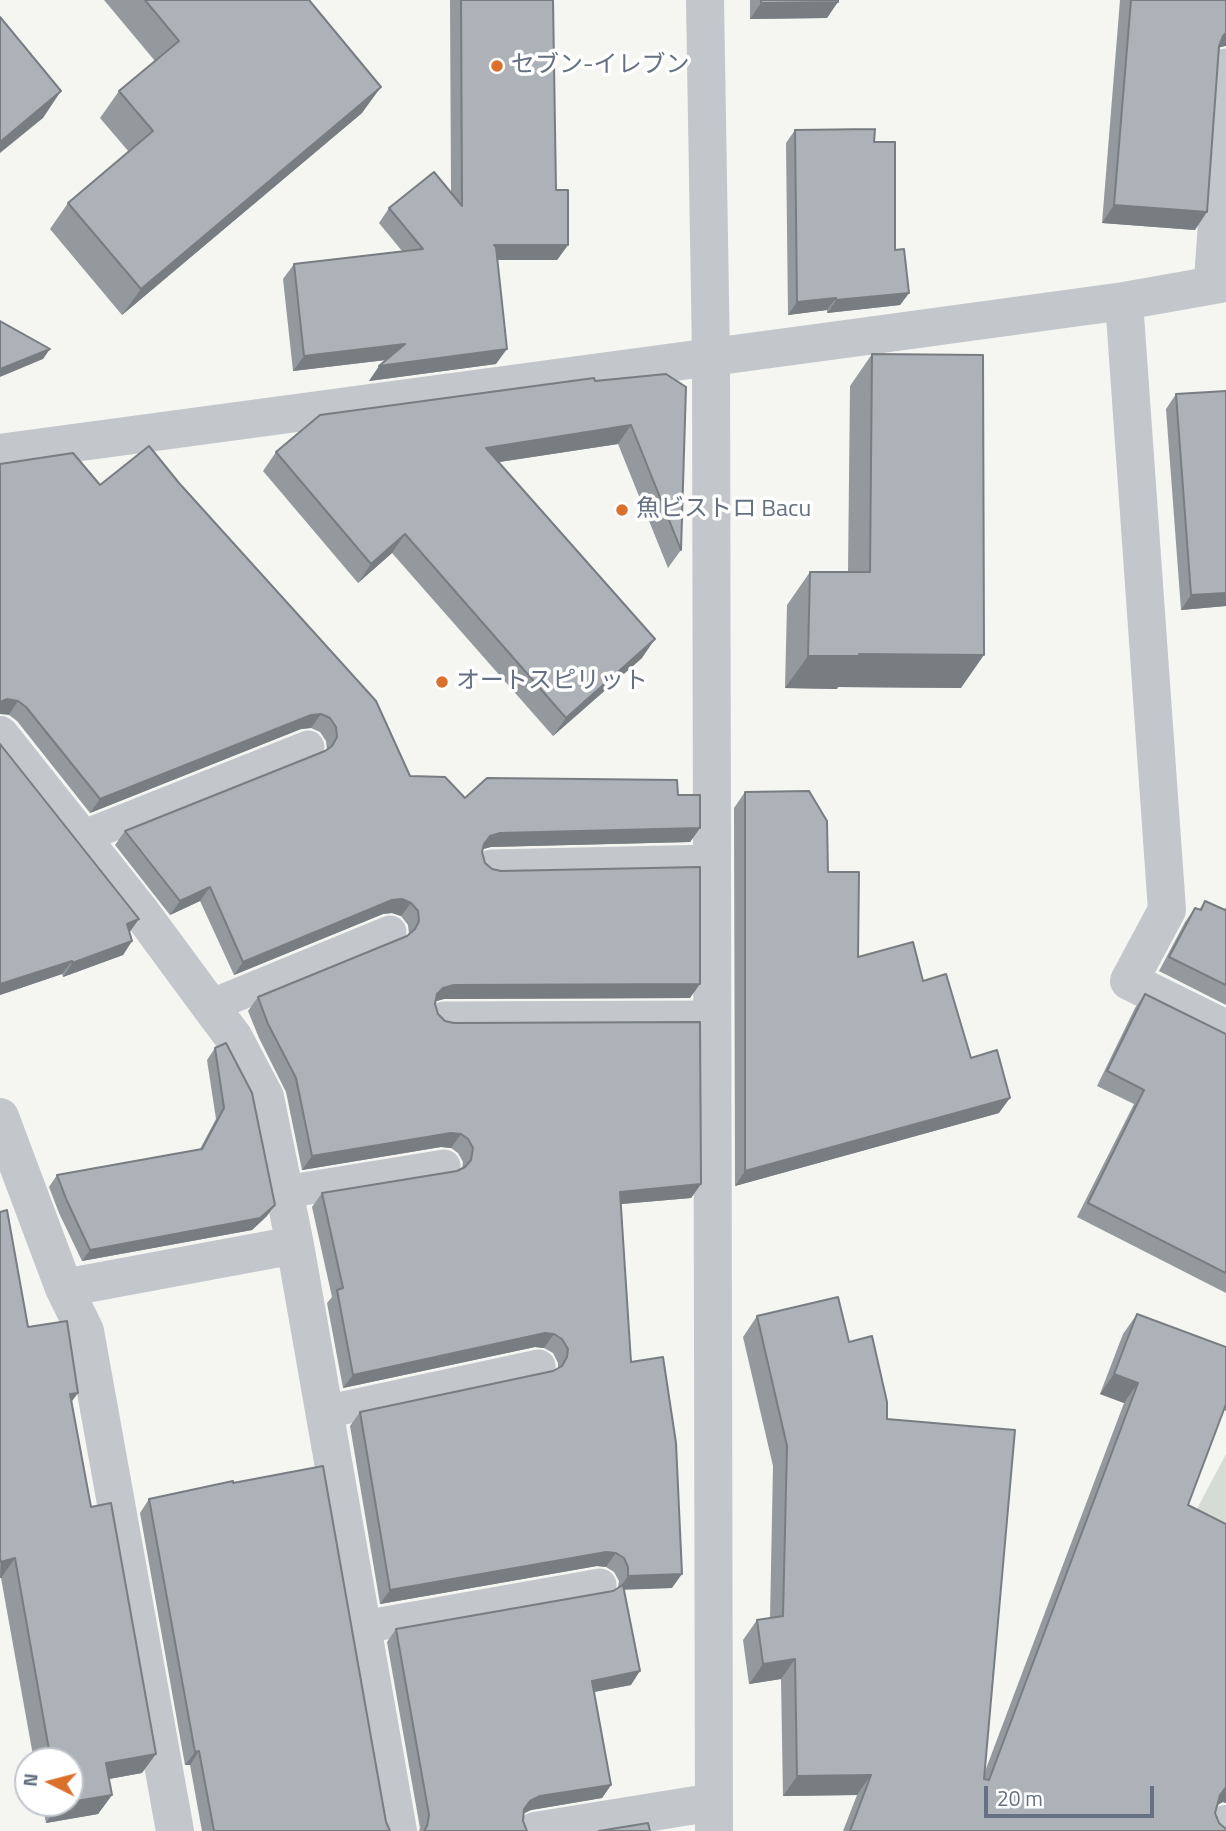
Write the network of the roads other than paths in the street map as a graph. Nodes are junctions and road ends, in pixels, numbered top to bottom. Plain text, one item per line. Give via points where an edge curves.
1 (705, 0) edge
2 (1226, 65) edge
3 (1218, 284) edge
4 (1124, 301) junction
5 (711, 356) junction
6 (0, 453) edge
7 (0, 735) edge
8 (308, 747) dead end
9 (82, 837) junction
10 (713, 861) junction
11 (491, 866) edge
12 (390, 932) dead end
13 (210, 1006) junction
14 (713, 1017) junction
15 (444, 1018) edge
16 (1226, 1029) edge
17 (0, 1117) edge
18 (444, 1166) dead end
19 (285, 1192) junction
20 (295, 1245) junction
21 (64, 1288) junction
22 (539, 1367) dead end
23 (325, 1412) junction
24 (600, 1585) dead end
25 (362, 1627) junction
26 (714, 1816) edge
27 (1226, 1824) edge
28 (175, 1831) edge
29 (398, 1831) edge
30 (536, 1831) edge
31 (1223, 1831) edge

1 - 5 street
2 - 3 lane
3 - 4 street
4 - 5 street
4 - 16 street via 1167,910 1129,981
5 - 6 street
5 - 10 street
7 - 9 street
8 - 9 lane
9 - 13 street
10 - 11 lane
10 - 14 street
12 - 13 lane
13 - 19 street via 234,1038 265,1097
14 - 15 lane
14 - 26 street
17 - 21 street
18 - 19 lane
19 - 20 street
20 - 21 street
20 - 23 street
21 - 28 street via 85,1331
22 - 23 lane
23 - 25 street
24 - 25 lane
25 - 29 street
26 - 30 street
27 - 31 street

